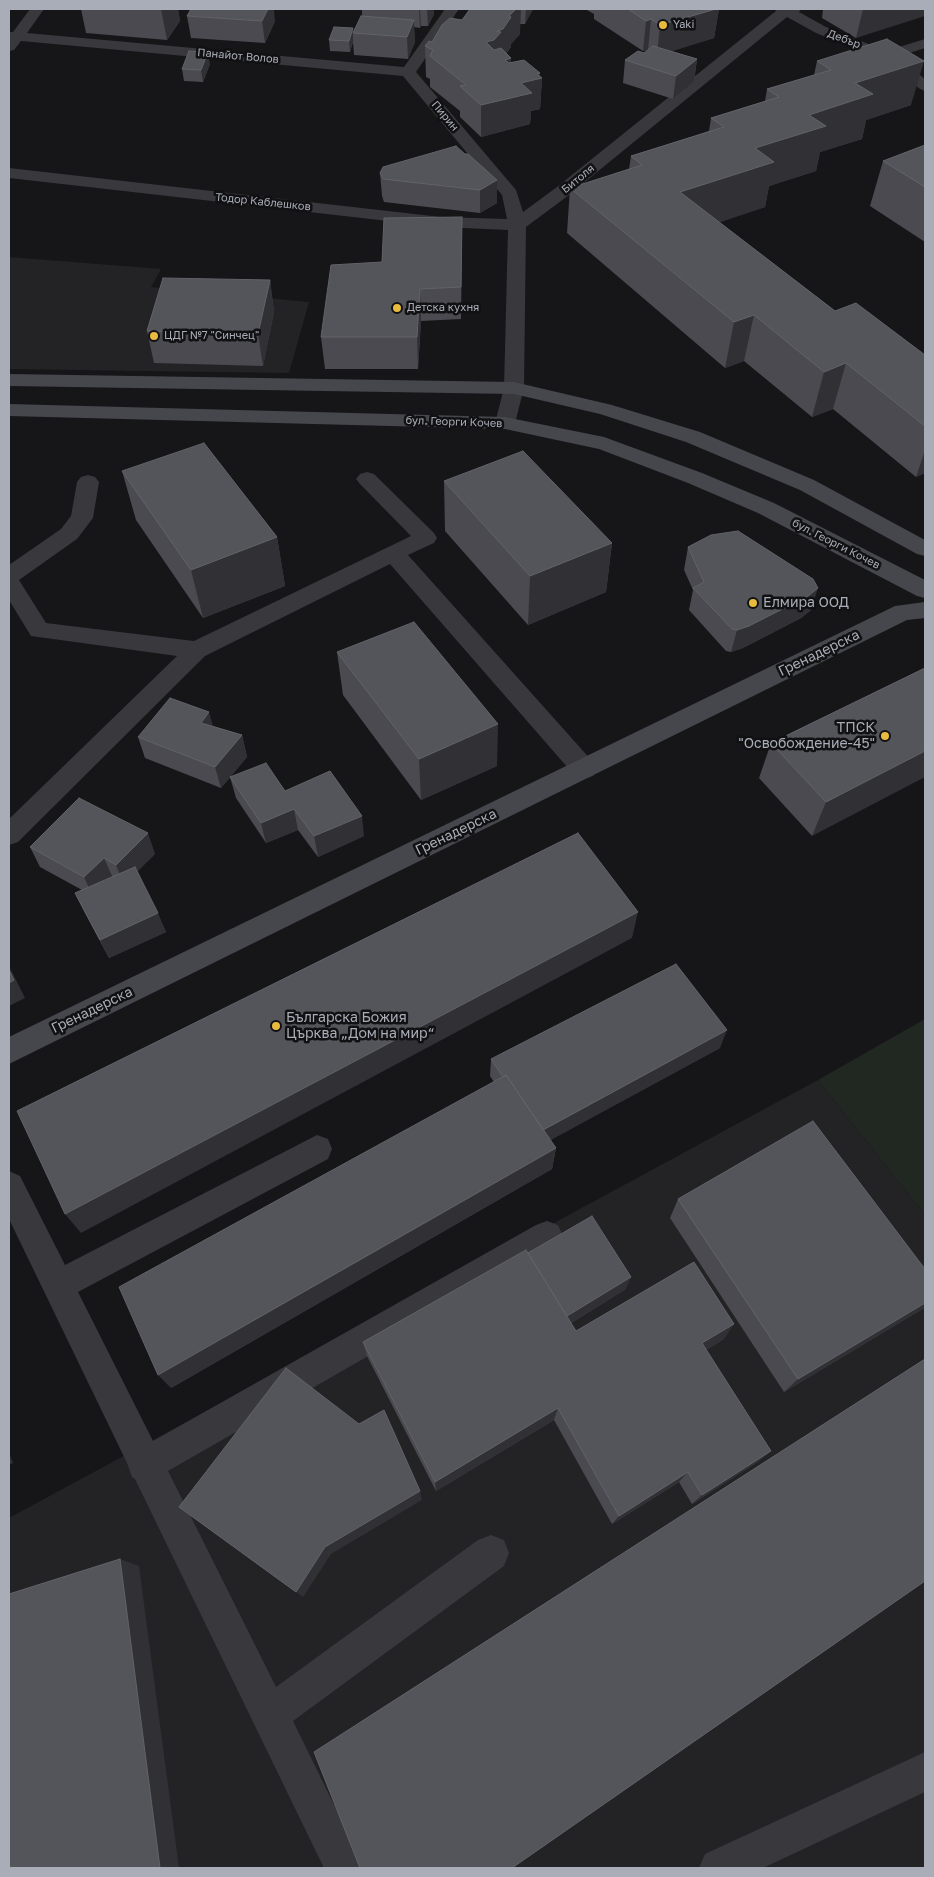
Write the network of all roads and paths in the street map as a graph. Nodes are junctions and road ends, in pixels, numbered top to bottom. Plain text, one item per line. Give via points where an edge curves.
1 (37, 9) edge
2 (452, 9) edge
3 (787, 10) edge
4 (12, 40) edge
5 (925, 43) edge
6 (886, 56) junction
7 (408, 72) junction
8 (925, 86) edge
9 (9, 173) edge
10 (517, 225) junction
11 (9, 380) edge
12 (514, 388) junction
13 (9, 410) edge
14 (505, 423) junction
15 (367, 479) dead end
16 (88, 482) dead end
17 (925, 548) edge
18 (393, 553) junction
19 (9, 576) edge
20 (9, 582) edge
21 (922, 584) edge
22 (914, 611) edge
23 (197, 650) junction
24 (584, 769) junction
25 (9, 835) edge
26 (9, 1051) edge
27 (317, 1149) dead end
28 (9, 1186) edge
29 (547, 1236) dead end
30 (58, 1286) junction
31 (144, 1465) junction
32 (492, 1553) dead end
33 (269, 1715) junction
34 (925, 1772) edge
35 (345, 1868) edge
36 (719, 1868) edge

1 - 4 street
2 - 7 street
3 - 6 street, Дебър via 821,30
3 - 10 street, Битоля
4 - 7 street, Панайот Волов
5 - 6 street
6 - 8 street, Дебър
7 - 10 street, Пирин via 510,194
9 - 10 street, Тодор Каблешков via 440,222
10 - 12 street
11 - 12 main road
12 - 14 street
12 - 17 main road via 605,409 693,437 808,485
13 - 14 main road, бул. Георги Кочев
14 - 21 main road, бул. Георги Кочев via 604,444 695,478 766,508
15 - 18 street via 426,538
16 - 19 street via 82,518 69,534
18 - 23 street
18 - 24 street
20 - 23 street via 39,630
21 - 22 main road, Гренадерска
22 - 24 main road, Гренадерска
23 - 25 street
24 - 26 main road, Гренадерска
27 - 30 street
28 - 30 street
29 - 31 street
30 - 31 street
31 - 33 street
32 - 33 street
33 - 35 street
34 - 36 street

